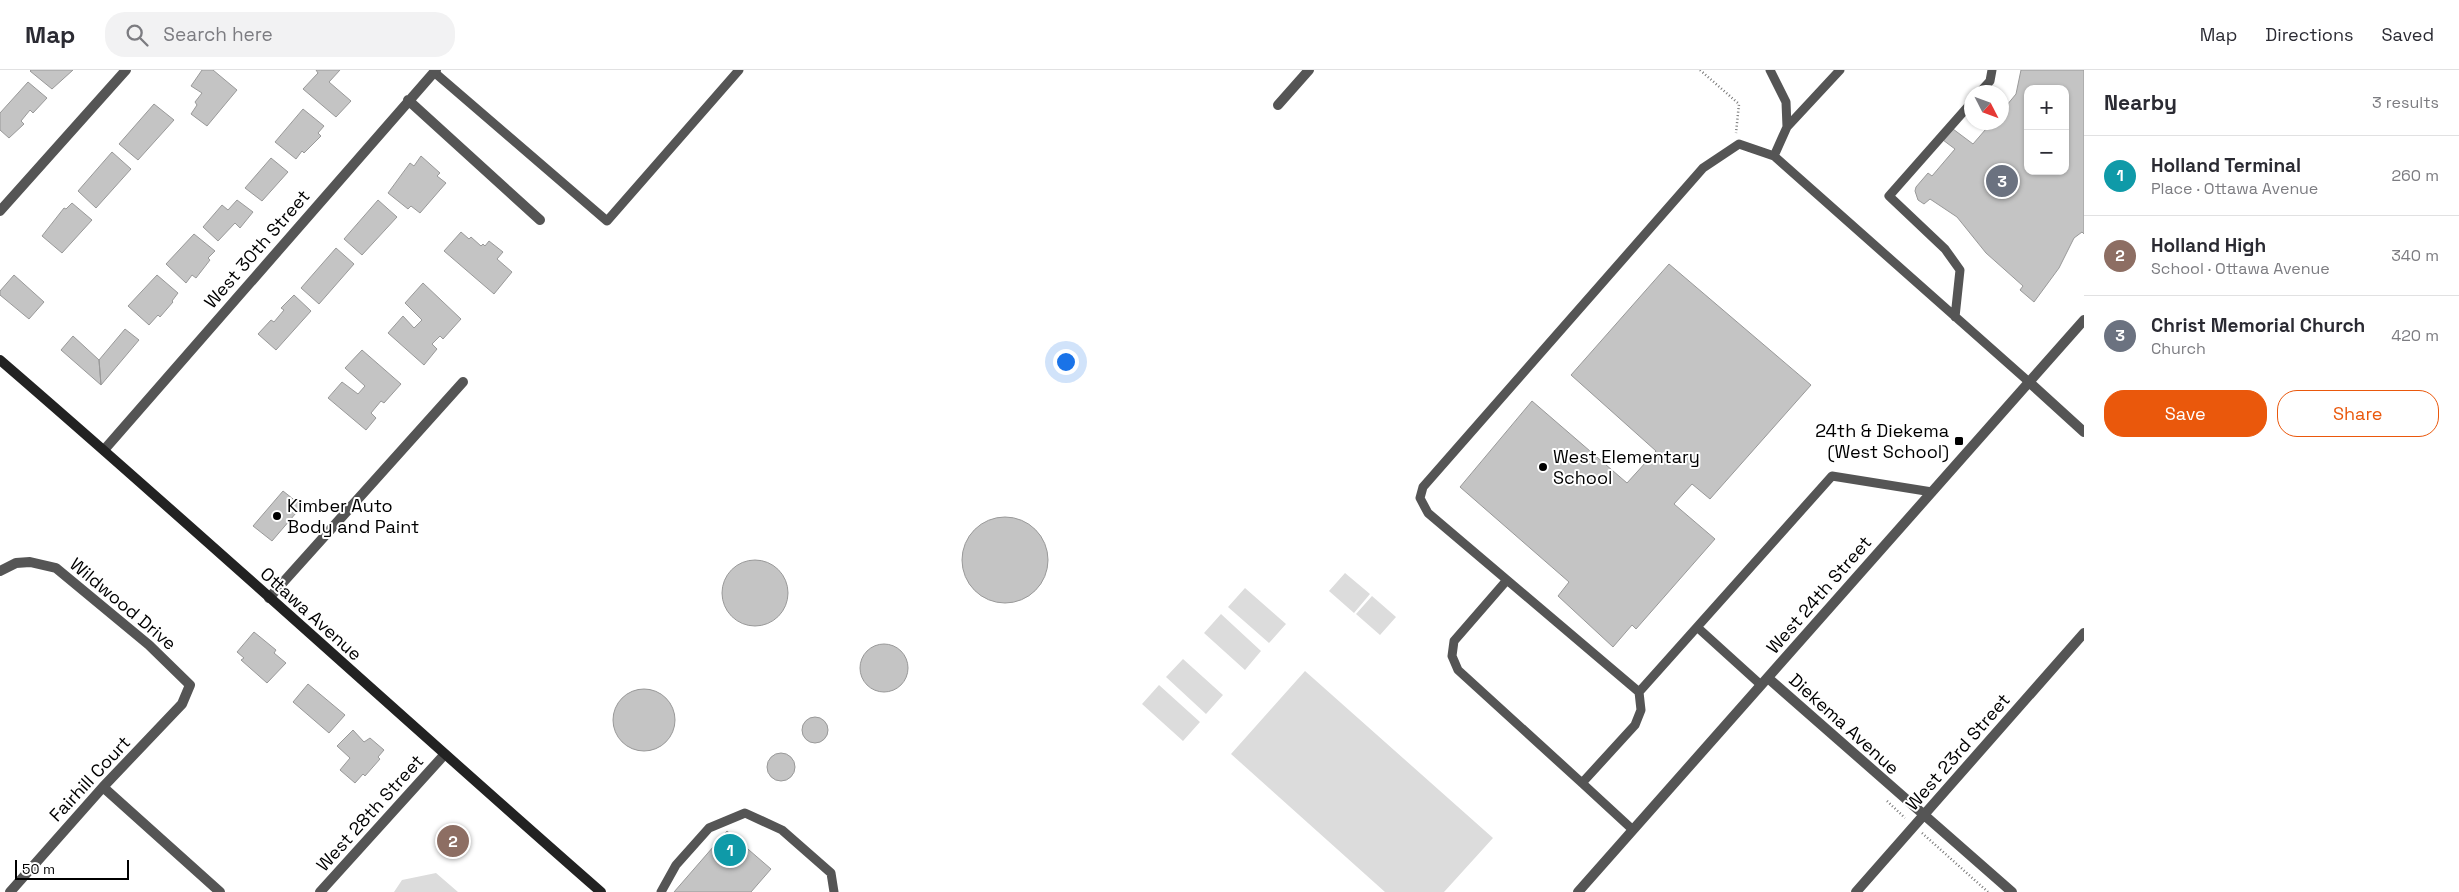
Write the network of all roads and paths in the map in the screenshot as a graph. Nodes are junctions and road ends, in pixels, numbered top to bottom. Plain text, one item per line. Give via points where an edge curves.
1 (126, 70) edge
2 (739, 70) edge
3 (1309, 70) edge
4 (1700, 70) edge
5 (1770, 70) edge
6 (1840, 70) edge
7 (1992, 70) edge
8 (435, 71) edge
9 (1986, 85) edge
10 (408, 100) junction
11 (1278, 105) dead end
12 (1964, 111) edge
13 (1787, 127) junction
14 (1739, 144) junction
15 (1774, 156) junction
16 (0, 211) edge
17 (540, 220) dead end
18 (1955, 316) junction
19 (2084, 320) edge
20 (0, 360) edge
21 (463, 382) dead end
22 (2029, 382) junction
23 (2084, 432) edge
24 (104, 450) junction
25 (1932, 492) junction
26 (0, 571) edge
27 (1507, 580) junction
28 (269, 598) junction
29 (1697, 627) junction
30 (2084, 633) edge
31 (1764, 682) junction
32 (190, 685) joint
33 (1639, 692) junction
34 (444, 755) junction
35 (1582, 783) junction
36 (103, 787) junction
37 (1923, 816) junction
38 (1633, 830) junction
39 (594, 890) edge
40 (10, 892) edge
41 (220, 892) edge
42 (320, 892) edge
43 (661, 892) edge
44 (834, 892) edge
45 (1578, 892) edge
46 (1856, 892) edge
47 (2012, 892) edge

1 - 16 street
2 - 8 lane via 606,221
3 - 11 street
4 - 14 path via 1739,104 1736,140
5 - 13 lane via 1786,102
6 - 13 lane
7 - 9 lane
8 - 10 street, West 30th Street
10 - 17 street
10 - 24 street, West 30th Street
12 - 18 lane via 1889,196 1945,249 1960,270
13 - 15 lane
14 - 15 lane
14 - 27 lane via 1703,168 1423,487 1420,498 1428,513
15 - 18 lane
18 - 22 lane
19 - 22 street, West 24th Street
20 - 24 street, Ottawa Avenue
21 - 28 street
22 - 23 street
22 - 25 street, West 24th Street
24 - 28 street, Ottawa Avenue
25 - 29 lane via 1832,476
25 - 31 street, West 24th Street
26 - 32 street, Wildwood Drive via 16,563 30,562 56,568 149,645
27 - 33 lane
27 - 35 lane via 1454,641 1452,656 1458,670
28 - 34 street, Ottawa Avenue
29 - 31 lane
29 - 33 lane
30 - 37 street, West 23rd Street
31 - 37 street, Diekema Avenue
31 - 38 street, West 24th Street
32 - 36 street, Fairhill Court via 182,704
33 - 35 lane via 1641,710 1635,724
34 - 39 street, Ottawa Avenue
34 - 42 street, West 28th Street
35 - 38 lane
36 - 40 street, Fairhill Court
36 - 41 street
37 - 46 street, West 23rd Street
37 - 47 street, Diekema Avenue
38 - 45 street, West 24th Street
43 - 44 lane via 676,865 710,828 745,813 782,830 832,873

